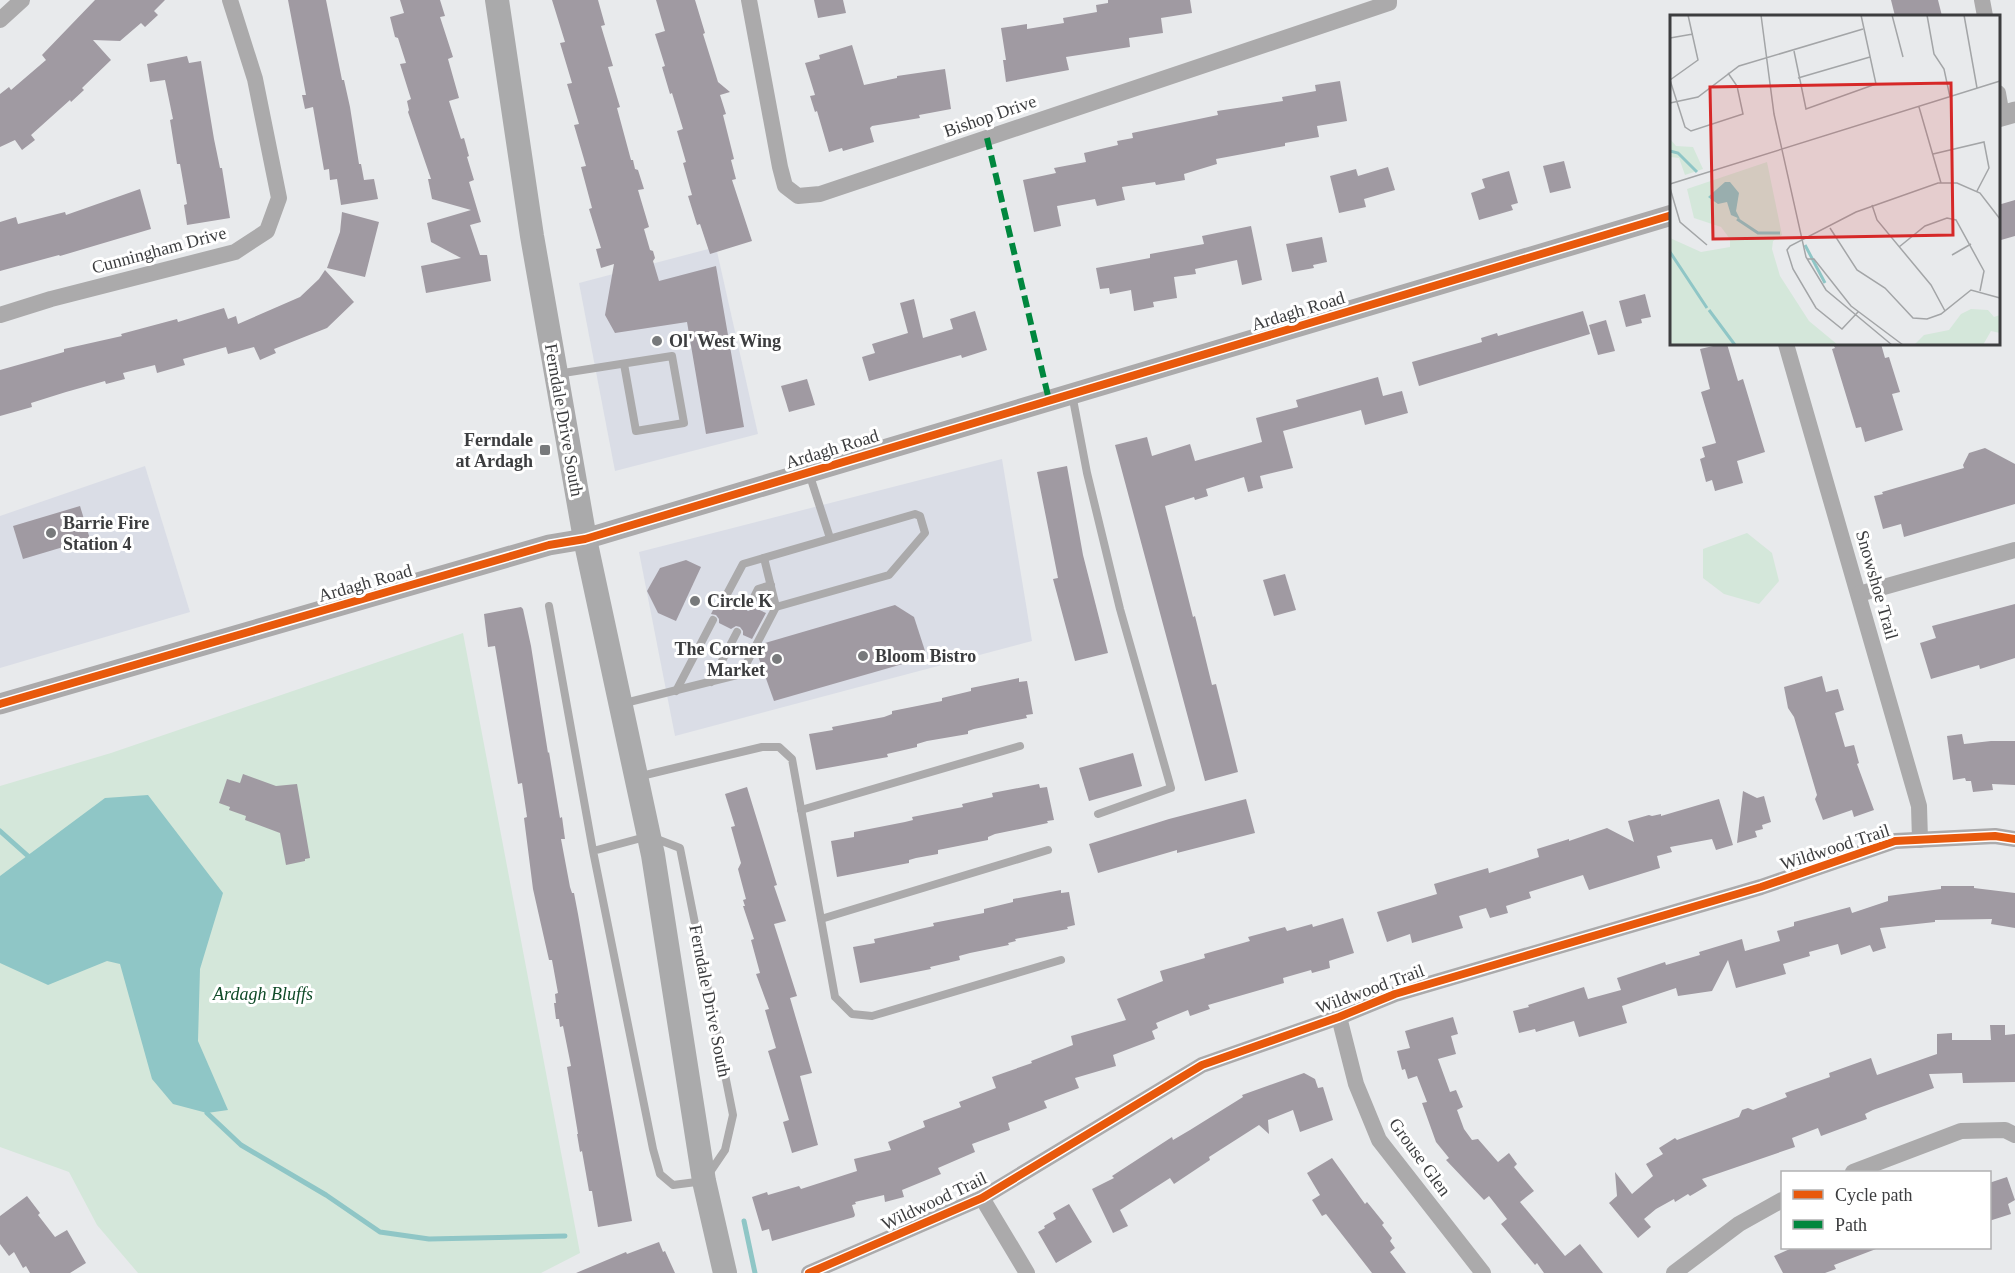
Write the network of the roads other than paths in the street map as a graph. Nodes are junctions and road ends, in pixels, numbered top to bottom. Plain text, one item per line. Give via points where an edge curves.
1 (22, 0) edge
2 (230, 0) edge
3 (497, 0) edge
4 (749, 0) edge
5 (1982, 0) edge
6 (1389, 1) edge
7 (1985, 15) edge
8 (0, 20) edge
9 (2000, 99) edge
10 (2005, 115) edge
11 (1670, 215) edge
12 (0, 315) edge
13 (1786, 345) edge
14 (624, 364) junction
15 (557, 375) junction
16 (1072, 394) junction
17 (809, 472) junction
18 (585, 538) junction
19 (830, 538) junction
20 (2015, 550) edge
21 (764, 558) junction
22 (771, 585) junction
23 (727, 594) dead end
24 (1859, 594) junction
25 (750, 605) dead end
26 (549, 606) dead end
27 (776, 607) junction
28 (713, 620) dead end
29 (737, 632) dead end
30 (711, 682) junction
31 (676, 691) junction
32 (0, 704) edge
33 (621, 704) junction
34 (1020, 746) dead end
35 (636, 777) junction
36 (801, 810) junction
37 (1098, 814) dead end
38 (649, 836) junction
39 (2015, 839) edge
40 (1920, 840) junction
41 (1048, 850) dead end
42 (593, 851) junction
43 (821, 919) junction
44 (1061, 960) dead end
45 (1339, 1017) junction
46 (2015, 1136) edge
47 (1858, 1171) edge
48 (704, 1181) junction
49 (982, 1198) junction
50 (1781, 1201) edge
51 (724, 1273) edge
52 (809, 1273) edge
53 (1027, 1273) edge
54 (1483, 1273) edge
55 (1674, 1273) edge

1 - 8 street
2 - 12 street, Cunningham Drive via 255,79 279,198 267,231 235,252
3 - 15 main road, Ferndale Drive South
4 - 6 street, Bishop Drive via 780,167 785,186 798,196 820,194
5 - 7 street
9 - 10 street
11 - 16 street, Ardagh Road
13 - 24 street, Snowshoe Trail
14 - 14 lane via 672,356 684,423 636,431
14 - 15 lane
15 - 18 main road, Ferndale Drive South
16 - 17 street, Ardagh Road
16 - 37 lane via 1120,609 1172,788
17 - 18 street, Ardagh Road
17 - 19 lane
18 - 32 street, Ardagh Road
18 - 33 main road, Ferndale Drive South
19 - 21 lane
19 - 27 lane via 915,514 920,516 925,533 889,575
20 - 24 street
21 - 22 lane
21 - 23 lane via 743,564
22 - 25 lane via 758,589
22 - 27 lane
24 - 40 street, Snowshoe Trail via 1919,806
26 - 42 lane
27 - 30 lane via 741,674
28 - 31 lane
29 - 30 lane
30 - 31 lane
31 - 33 lane
33 - 35 main road, Ferndale Drive South
34 - 36 lane
35 - 36 lane via 762,747 779,747 792,759
35 - 38 main road, Ferndale Drive South
36 - 43 lane
38 - 42 lane
38 - 48 main road, Ferndale Drive South
38 - 48 lane, Ferndale Drive South via 680,848 733,1115 725,1150
39 - 40 street, Wildwood Trail via 1995,836
40 - 45 street, Wildwood Trail via 1895,841 1761,887 1395,994
41 - 43 lane
42 - 48 lane via 660,1174 673,1185
43 - 44 lane via 834,997 852,1014 872,1016
45 - 49 street, Wildwood Trail via 1202,1065
45 - 54 street, Grouse Glen via 1356,1084 1379,1140
46 - 47 street via 2005,1130 1960,1131
48 - 51 main road, Ferndale Drive South
49 - 52 street, Wildwood Trail
49 - 53 street, Wildwood Trail
50 - 55 street via 1739,1224

